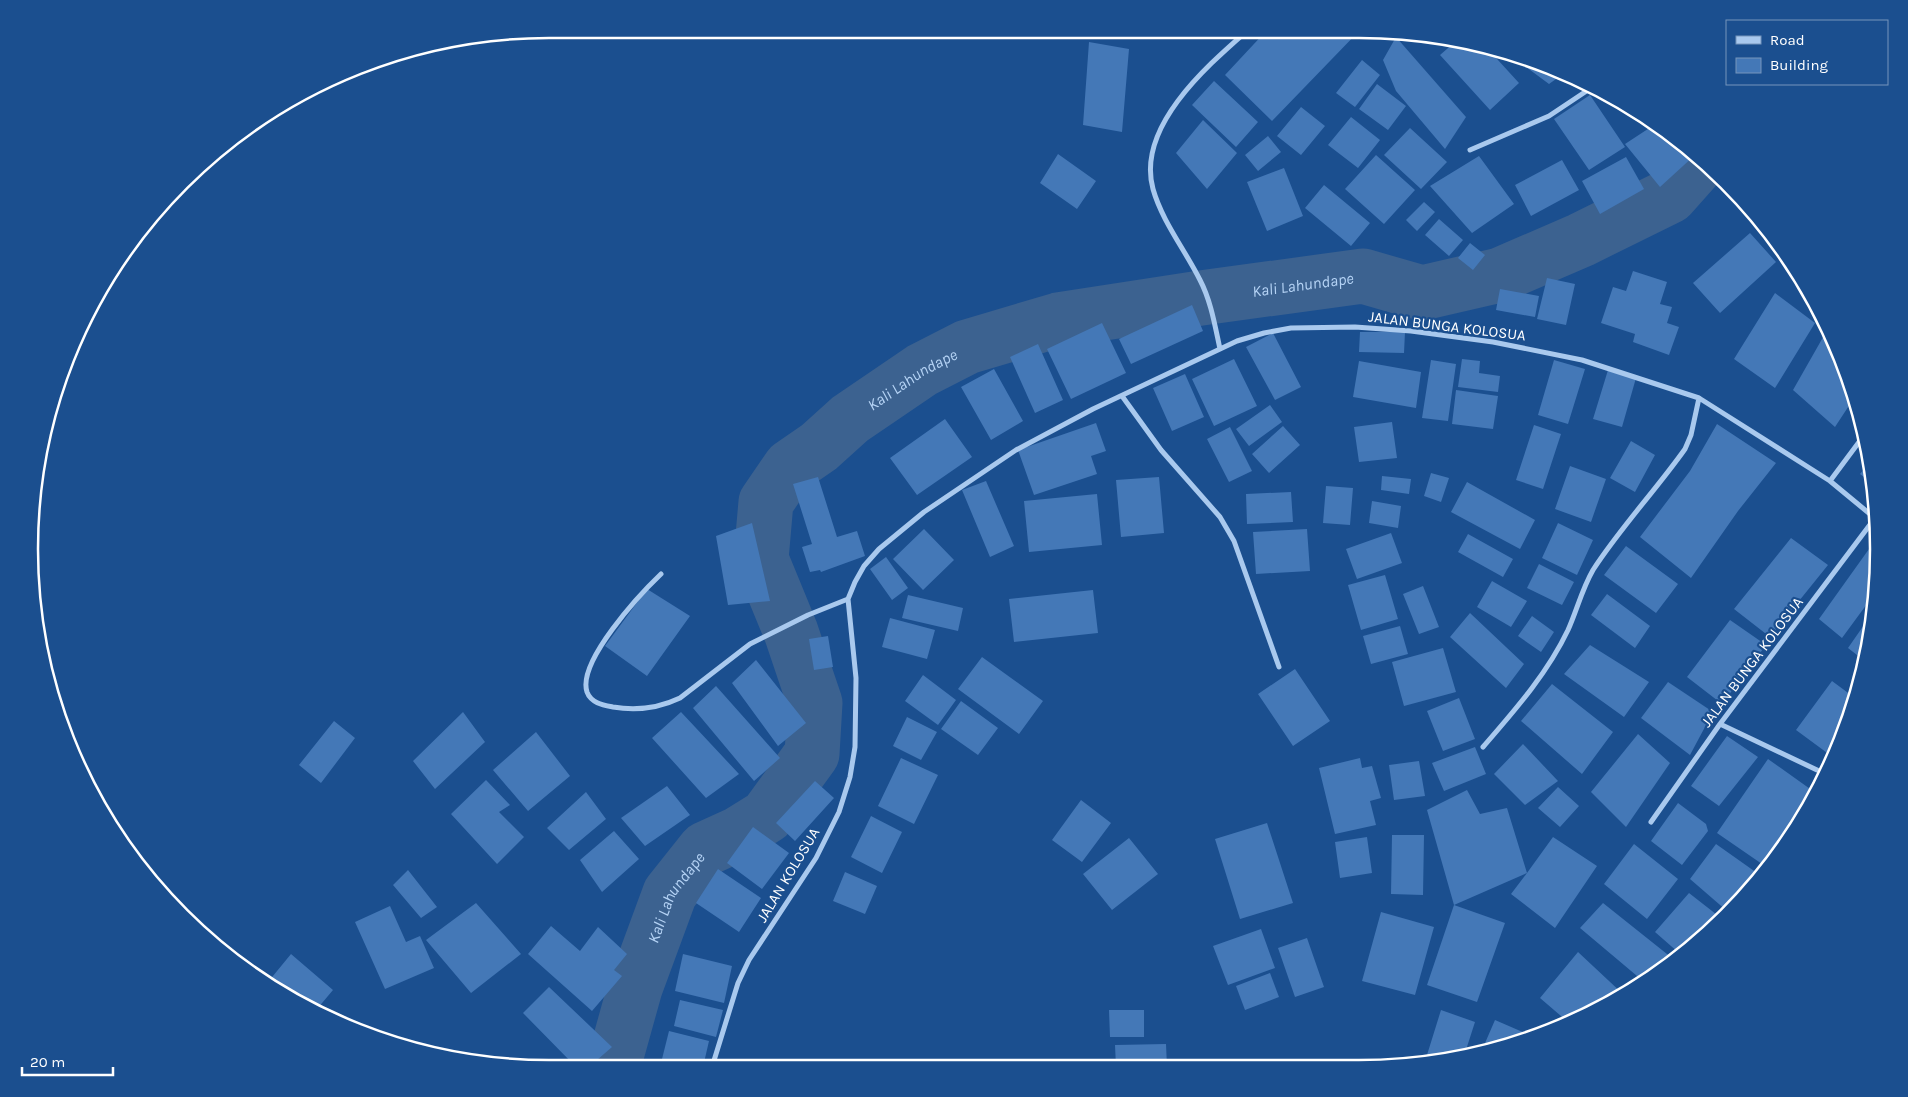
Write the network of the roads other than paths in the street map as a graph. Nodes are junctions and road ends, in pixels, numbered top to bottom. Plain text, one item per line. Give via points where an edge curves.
1 (1239, 38) edge
2 (1587, 91) edge
3 (1470, 150) dead end
4 (1220, 349) junction
5 (1122, 396) junction
6 (1699, 398) junction
7 (1859, 442) edge
8 (1830, 482) junction
9 (1869, 513) edge
10 (1869, 528) edge
11 (661, 574) dead end
12 (848, 599) junction
13 (1279, 667) dead end
14 (1720, 724) junction
15 (1483, 747) dead end
16 (1817, 770) dead end
17 (1651, 822) dead end
18 (714, 1060) edge

1 - 4 street via 1179,98 1161,132 1149,171 1164,215 1201,282
2 - 3 street via 1549,116
4 - 5 street, JALAN BUNGA KOLOSUA
4 - 6 street, JALAN BUNGA KOLOSUA via 1237,341 1291,328 1354,327 1411,332 1493,342 1582,360
5 - 12 street, JALAN BUNGA KOLOSUA via 1016,450 924,512 880,548 864,566
5 - 13 street via 1161,450 1220,517 1234,541
6 - 8 street, JALAN BUNGA KOLOSUA
6 - 15 street via 1685,449 1602,557 1592,572 1568,630 1547,666 1522,703
7 - 8 street
8 - 9 street, JALAN BUNGA KOLOSUA
10 - 14 street, JALAN BUNGA KOLOSUA
11 - 12 street via 640,594 600,648 587,681 587,691 595,702 618,708 661,707 680,698 750,644
12 - 18 street, JALAN KOLOSUA via 856,678 850,777 839,812 816,858 749,960
14 - 16 street
14 - 17 street, JALAN BUNGA KOLOSUA

